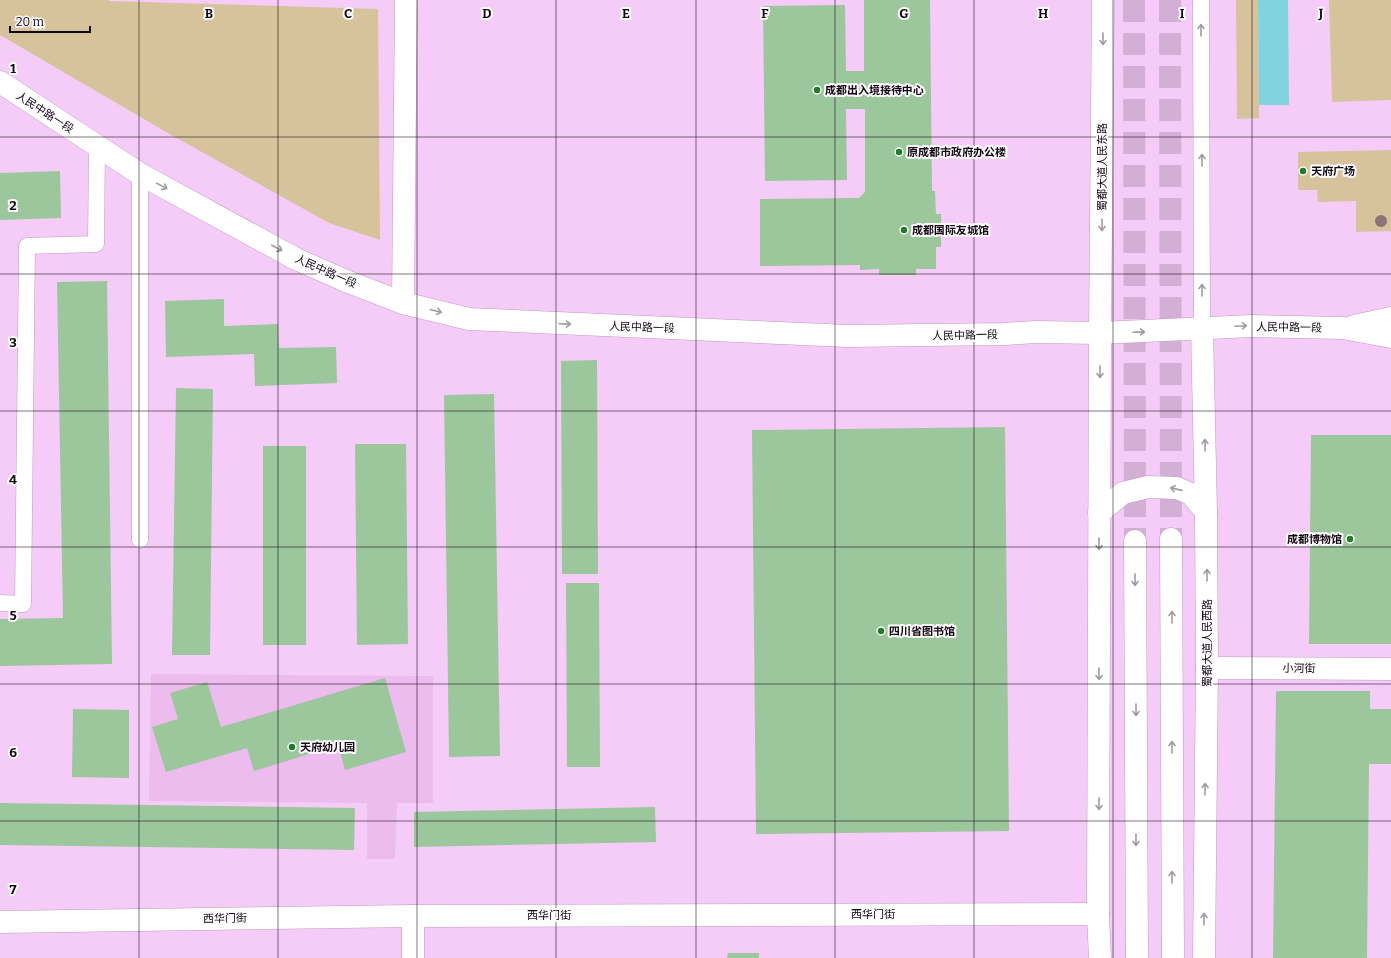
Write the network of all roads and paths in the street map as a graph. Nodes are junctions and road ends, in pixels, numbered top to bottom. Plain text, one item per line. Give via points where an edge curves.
1 (406, 0) edge
2 (1103, 0) edge
3 (1201, 0) edge
4 (0, 82) edge
5 (97, 146) junction
6 (140, 174) junction
7 (404, 303) junction
8 (1391, 318) edge
9 (1343, 328) junction
10 (1202, 329) junction
11 (1100, 333) junction
12 (1391, 337) edge
13 (1206, 512) junction
14 (1099, 513) junction
15 (1171, 539) tunnel mouth
16 (140, 540) dead end
17 (1135, 541) tunnel mouth
18 (0, 603) edge
19 (1207, 668) junction
20 (1391, 669) edge
21 (1098, 914) junction
22 (413, 916) junction
23 (0, 922) edge
24 (413, 958) edge
25 (1100, 958) edge
26 (1137, 958) edge
27 (1173, 958) edge
28 (1204, 958) edge

1 - 7 main road
2 -> 11 main road, 蜀都大道人民东路
10 -> 3 lane
4 - 5 main road, 人民中路一段
5 - 6 main road, 人民中路一段
5 - 18 lane via 96,244 27,246 23,604
6 -> 7 main road, 人民中路一段 via 296,258
6 - 16 lane
7 -> 11 main road, 人民中路一段 via 469,320 848,336
8 - 9 main road, 人民中路一段
10 -> 9 main road, 人民中路一段 via 1252,326
9 - 12 main road, 人民中路一段
11 -> 10 main road, 人民中路一段
13 -> 10 main road, 蜀都大道人民西路
11 -> 14 main road
13 -> 14 main road via 1191,494 1178,488 1148,487 1123,494
19 -> 13 main road, 蜀都大道人民西路
14 -> 21 main road
27 -> 15 main road
17 -> 26 main road
19 - 20 main road, 小河街
28 -> 19 main road, 蜀都大道人民西路
21 - 22 main road, 西华门街
21 - 25 main road
22 - 23 main road, 西华门街
22 - 24 main road

